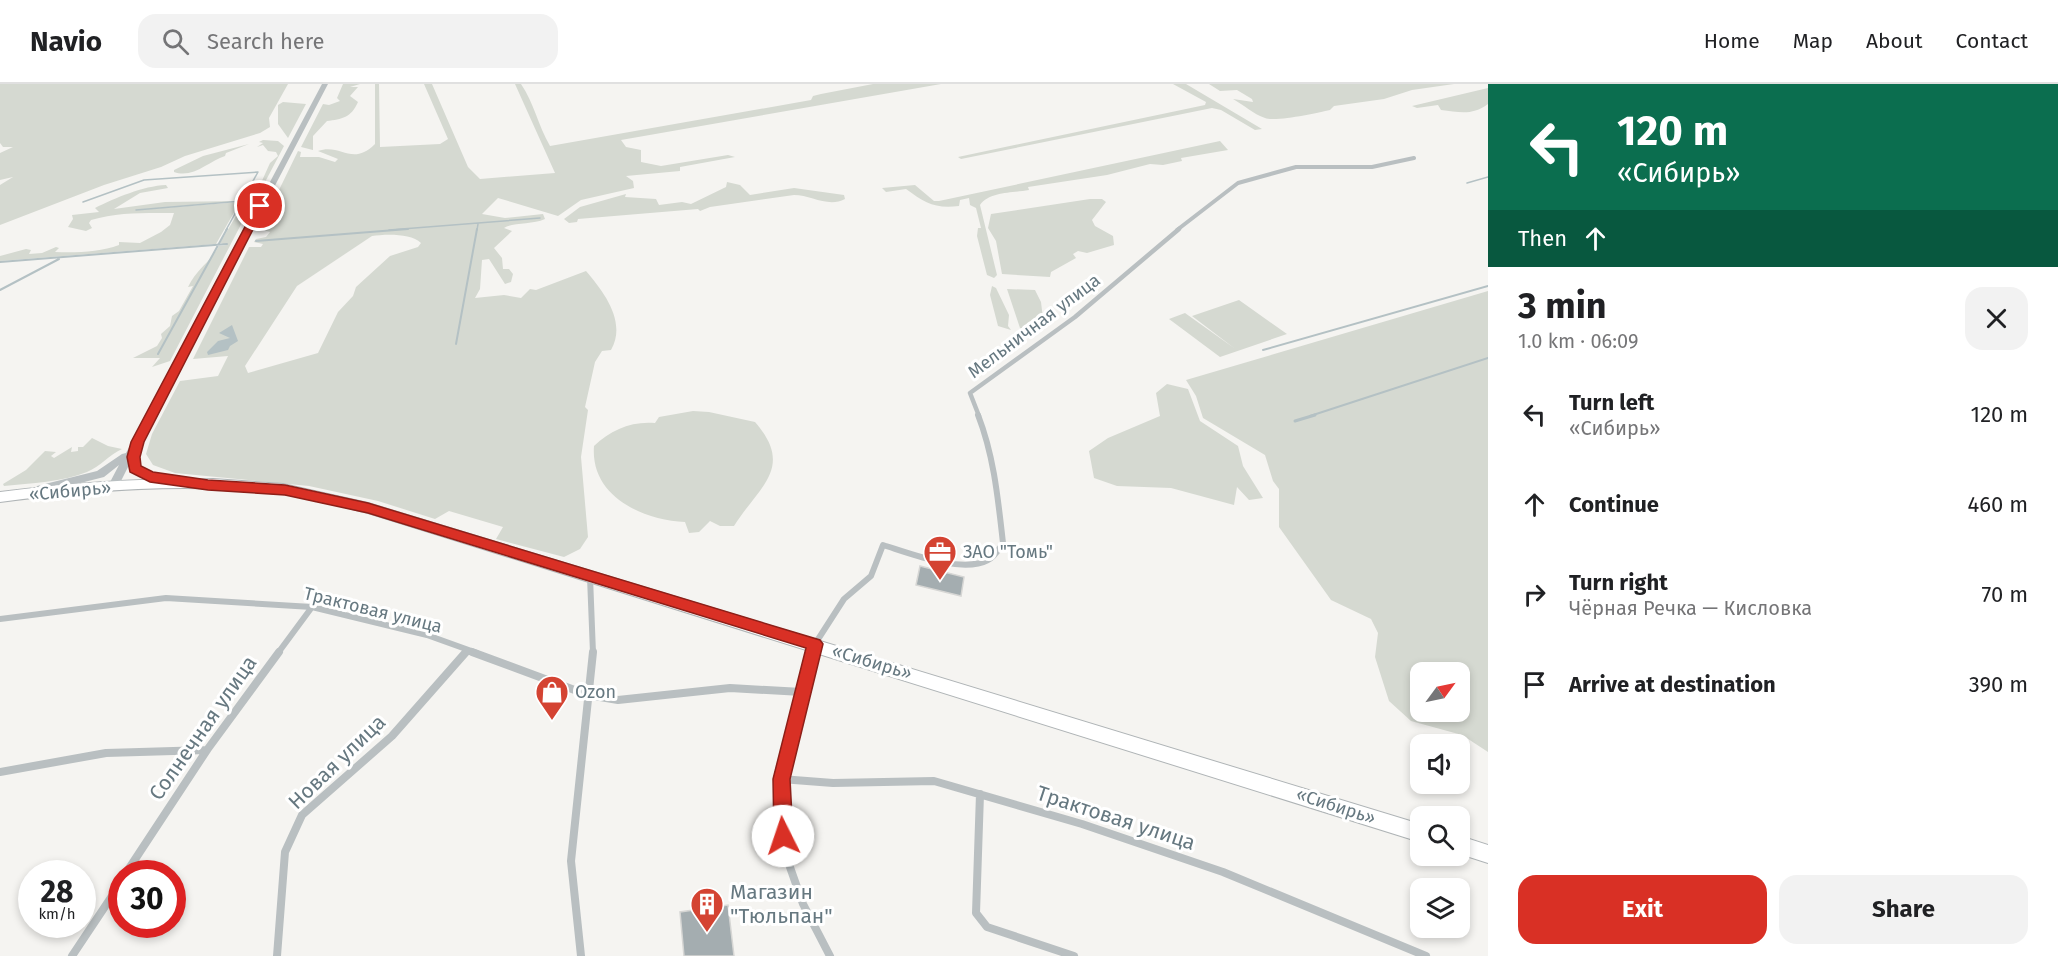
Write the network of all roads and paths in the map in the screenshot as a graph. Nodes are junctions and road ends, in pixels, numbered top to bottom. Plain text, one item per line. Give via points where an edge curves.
1 (325, 84) edge
2 (1414, 158) dead end
3 (137, 442) junction
4 (208, 485) junction
5 (113, 486) junction
6 (2, 497) edge
7 (590, 577) junction
8 (312, 607) junction
9 (0, 619) edge
10 (815, 644) junction
11 (466, 652) junction
12 (802, 692) junction
13 (588, 695) junction
14 (207, 750) junction
15 (0, 772) edge
16 (781, 779) junction
17 (980, 794) junction
18 (1410, 830) edge
19 (1470, 848) edge
20 (1488, 854) edge
21 (135, 860) edge
22 (108, 902) edge
23 (72, 956) edge
24 (277, 956) edge
25 (581, 956) edge
26 (830, 956) edge
27 (1074, 956) edge
28 (1426, 956) edge

1 - 3 street
2 - 10 street, Мельничная улица via 1372,167 1296,167 1238,183 1212,200 1075,317 970,393 995,471 1004,534 999,549 988,560 973,564 920,556 883,545 871,576 844,599
3 - 4 street via 133,463 143,475
3 - 5 street
3 - 6 street via 122,460 99,474
4 - 5 highway, «Сибирь»
4 - 7 highway, «Сибирь» via 285,490 368,508
5 - 6 highway, «Сибирь»
7 - 10 highway, «Сибирь»
7 - 13 street via 593,654
8 - 9 street, Трактовая улица via 166,598
8 - 11 street, Трактовая улица via 427,635
8 - 14 street, Солнечная улица
10 - 12 street
10 - 18 highway, «Сибирь»
11 - 13 street, Трактовая улица
11 - 24 street, Новая улица via 392,736 302,816 285,852
12 - 13 street, Трактовая улица via 730,688 618,700
12 - 16 street
13 - 25 street via 571,861
14 - 15 street via 106,753
14 - 21 street, Солнечная улица
16 - 17 street, Трактовая улица via 833,783 934,781
16 - 26 street via 785,853 803,904
17 - 27 street via 976,913 987,927
17 - 28 street, Трактовая улица via 1223,872
19 - 20 highway
22 - 23 street

